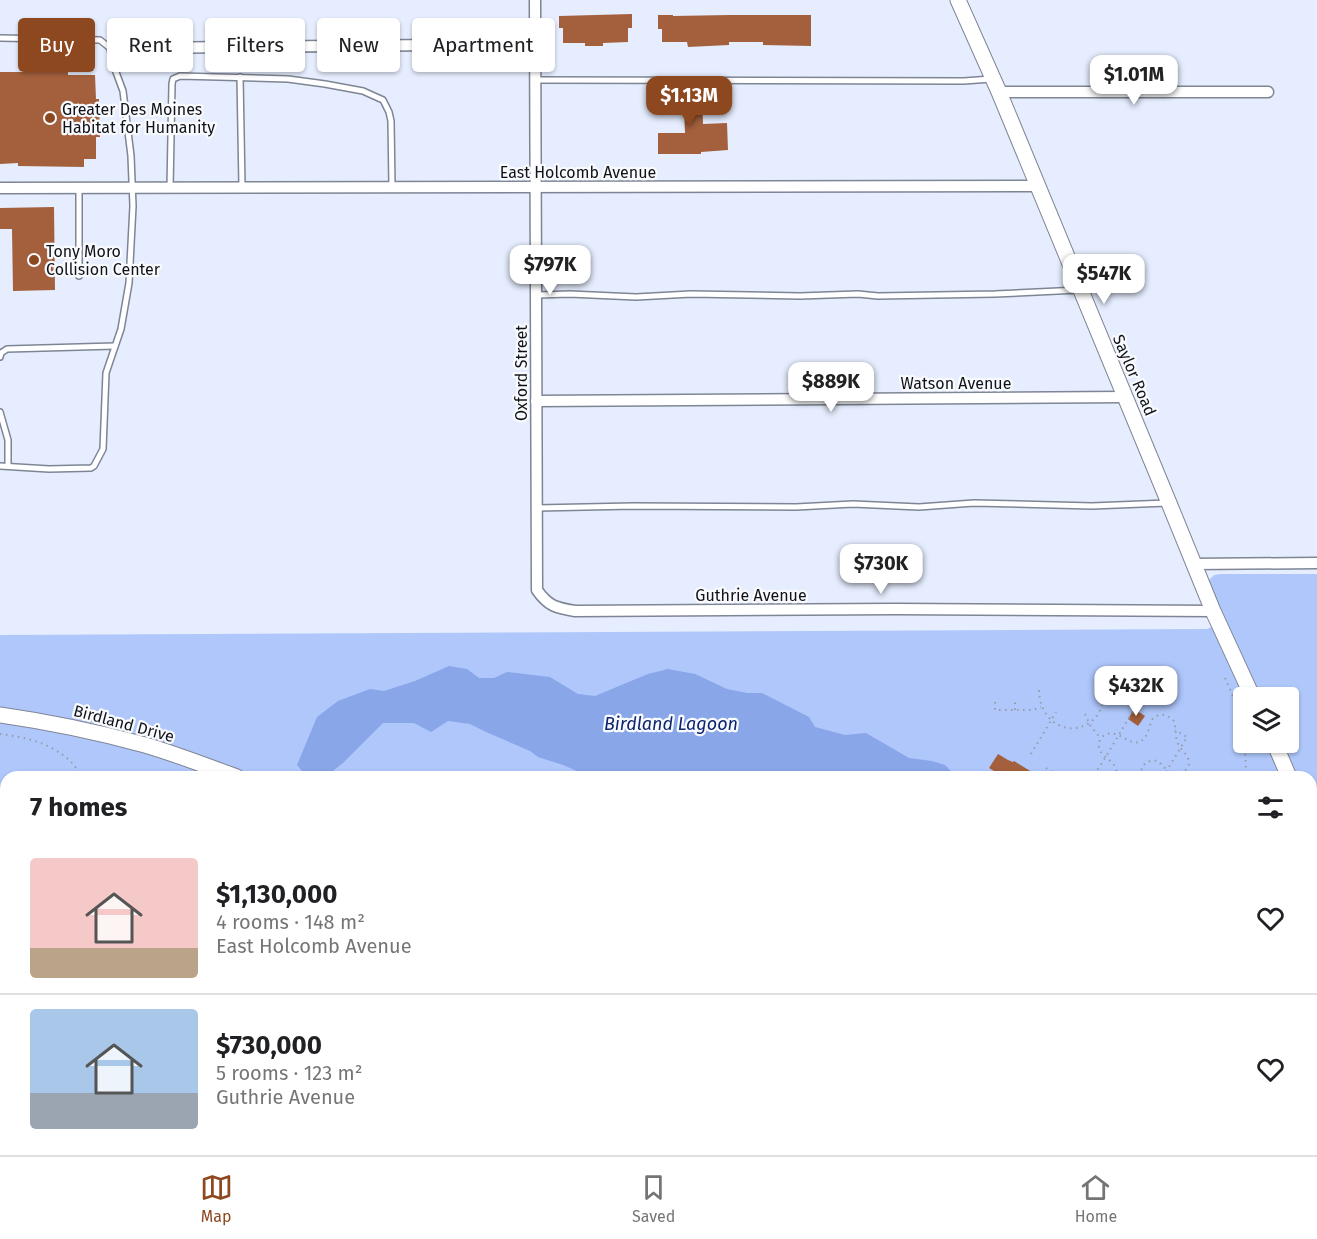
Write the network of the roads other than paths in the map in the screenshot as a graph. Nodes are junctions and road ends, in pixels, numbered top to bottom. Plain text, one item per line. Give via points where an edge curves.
1 (536, 0) edge
2 (958, 0) edge
3 (536, 18) edge
4 (0, 38) edge
5 (412, 45) edge
6 (193, 47) edge
7 (535, 72) edge
8 (240, 77) junction
9 (535, 80) junction
10 (996, 86) junction
11 (1269, 92) dead end
12 (1037, 186) junction
13 (536, 187) junction
14 (0, 188) edge
15 (79, 188) junction
16 (133, 188) junction
17 (170, 188) junction
18 (242, 188) junction
19 (392, 188) junction
20 (79, 276) dead end
21 (1080, 290) junction
22 (536, 295) junction
23 (115, 346) junction
24 (0, 357) edge
25 (1125, 397) junction
26 (536, 401) junction
27 (0, 412) edge
28 (0, 466) edge
29 (8, 466) junction
30 (1169, 503) junction
31 (537, 508) junction
32 (1317, 563) edge
33 (1193, 564) junction
34 (543, 600) joint
35 (1213, 611) junction
36 (1248, 687) edge
37 (0, 715) edge
38 (1279, 753) edge
39 (221, 771) edge
40 (1286, 771) edge

1 - 3 street, Oxford Street
2 - 10 street, Saylor Road
4 - 16 lane via 100,40 110,48 123,91
5 - 6 street
7 - 9 street, Oxford Street
8 - 17 lane via 180,76 173,80
8 - 18 lane
8 - 19 lane via 325,84 363,91 383,100 391,121
9 - 10 lane via 964,81
9 - 13 street, Oxford Street
10 - 11 street
10 - 12 street, Saylor Road
12 - 13 street, East Holcomb Avenue
12 - 21 street, Saylor Road
13 - 19 street, East Holcomb Avenue
13 - 22 street, Oxford Street
14 - 15 street, East Holcomb Avenue
15 - 16 street, East Holcomb Avenue
15 - 20 lane
16 - 17 street, East Holcomb Avenue
16 - 23 lane via 129,283
17 - 18 street, East Holcomb Avenue
18 - 19 street, East Holcomb Avenue
21 - 22 lane via 878,296
21 - 25 street, Saylor Road
22 - 26 street, Oxford Street
23 - 24 lane via 7,349
23 - 29 lane via 106,373 103,449 94,466
25 - 26 street, Watson Avenue
25 - 30 street, Saylor Road
26 - 31 street, Oxford Street
27 - 29 lane via 8,440
28 - 29 lane
30 - 31 lane
30 - 33 street, Saylor Road
31 - 34 street, Oxford Street via 537,590
32 - 33 street
33 - 35 street, Saylor Road
34 - 35 street, Guthrie Avenue via 557,609 575,611
35 - 36 street, Saylor Road
37 - 39 street, Birdland Drive via 137,743
38 - 40 street

